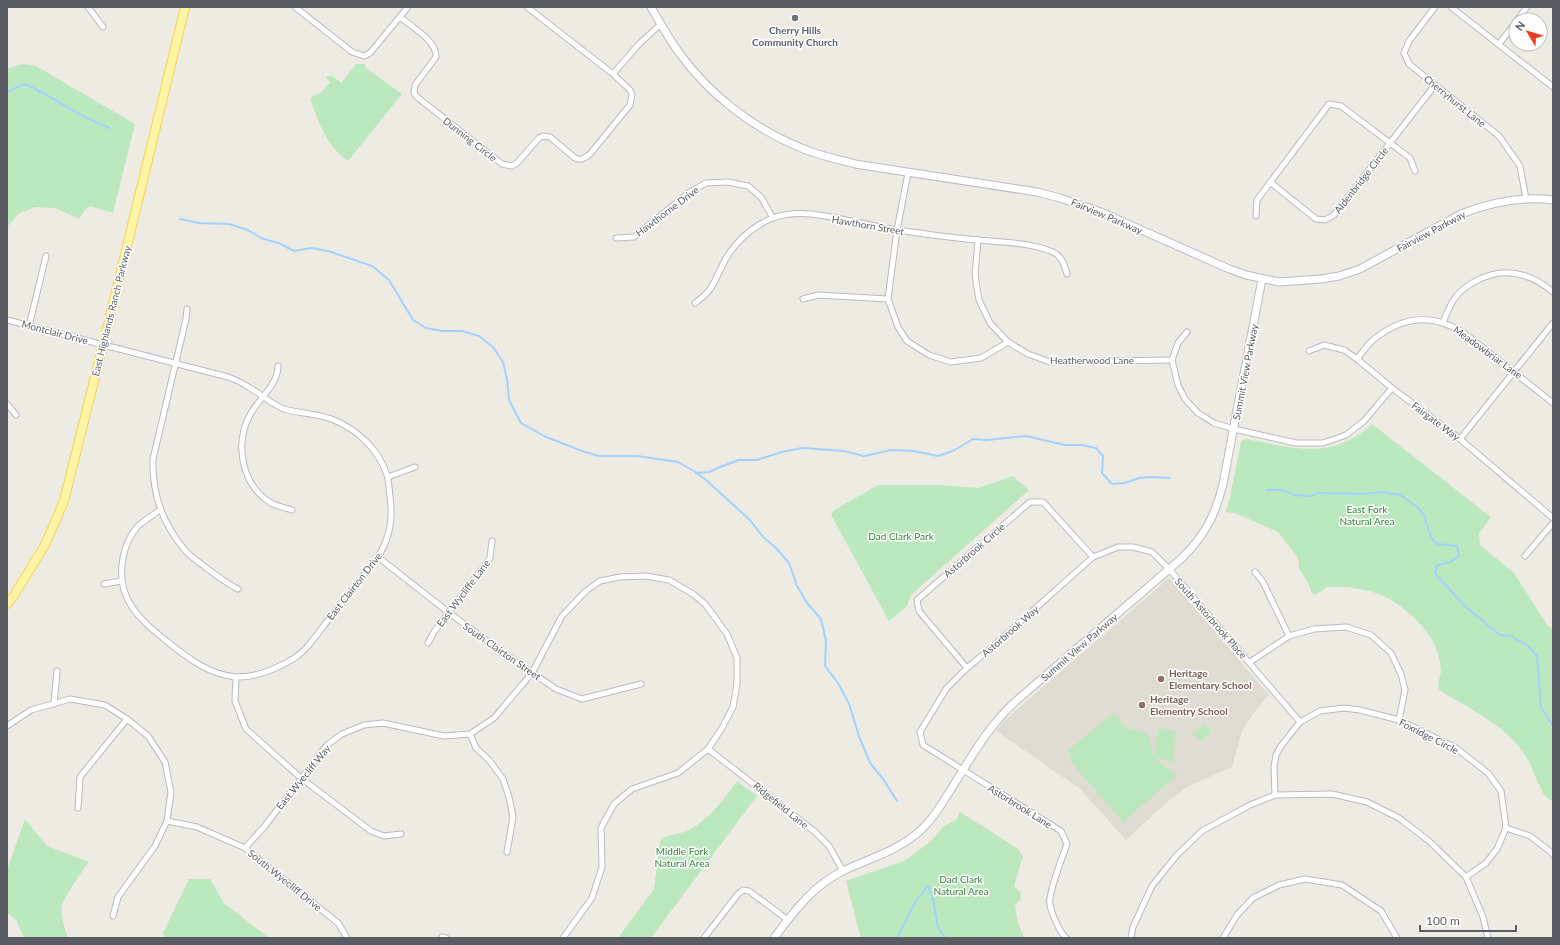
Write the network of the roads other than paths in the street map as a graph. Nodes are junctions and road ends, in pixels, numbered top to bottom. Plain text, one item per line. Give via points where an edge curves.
1 (88, 7) edge
2 (185, 7) edge
3 (295, 7) edge
4 (408, 7) edge
5 (527, 7) edge
6 (651, 7) edge
7 (1435, 7) edge
8 (1451, 7) edge
9 (400, 17) junction
10 (661, 24) junction
11 (103, 26) dead end
12 (1508, 32) edge
13 (1499, 44) junction
14 (614, 74) junction
15 (1435, 85) junction
16 (1553, 87) edge
17 (1390, 143) junction
18 (1416, 171) dead end
19 (908, 173) junction
20 (1270, 182) junction
21 (1526, 199) junction
22 (1553, 200) edge
23 (1256, 216) dead end
24 (773, 218) junction
25 (897, 230) junction
26 (616, 238) dead end
27 (978, 240) junction
28 (46, 256) dead end
29 (1068, 274) dead end
30 (1262, 279) junction
31 (1553, 292) edge
32 (803, 299) dead end
33 (888, 299) junction
34 (695, 303) dead end
35 (187, 309) dead end
36 (7, 320) edge
37 (1443, 322) junction
38 (1553, 323) edge
39 (29, 326) junction
40 (1187, 332) dead end
41 (1008, 342) junction
42 (104, 345) junction
43 (1309, 351) dead end
44 (1358, 359) junction
45 (1172, 360) junction
46 (176, 362) junction
47 (278, 366) dead end
48 (1514, 371) junction
49 (1392, 388) junction
50 (263, 396) junction
51 (1553, 403) edge
52 (7, 404) edge
53 (16, 415) dead end
54 (1234, 429) junction
55 (1460, 439) junction
56 (416, 467) dead end
57 (388, 477) junction
58 (160, 510) junction
59 (292, 510) dead end
60 (1553, 518) edge
61 (1553, 523) edge
62 (492, 540) dead end
63 (1525, 556) dead end
64 (378, 557) junction
65 (1093, 557) junction
66 (1169, 569) junction
67 (1255, 572) dead end
68 (122, 581) junction
69 (104, 584) dead end
70 (238, 589) dead end
71 (7, 604) edge
72 (448, 612) junction
73 (1289, 636) junction
74 (428, 643) dead end
75 (1250, 662) junction
76 (967, 668) junction
77 (57, 671) dead end
78 (532, 673) junction
79 (236, 677) junction
80 (641, 684) dead end
81 (54, 704) junction
82 (127, 719) junction
83 (1399, 720) junction
84 (1300, 722) junction
85 (7, 726) edge
86 (470, 734) junction
87 (708, 749) junction
88 (963, 770) junction
89 (301, 778) junction
90 (1275, 795) junction
91 (78, 808) dead end
92 (166, 821) junction
93 (1506, 828) junction
94 (401, 834) dead end
95 (245, 848) junction
96 (507, 852) dead end
97 (1553, 855) edge
98 (842, 871) junction
99 (1466, 877) junction
100 (113, 916) dead end
101 (788, 920) junction
102 (347, 938) edge
103 (563, 938) edge
104 (704, 938) edge
105 (774, 938) edge
106 (1066, 938) edge
107 (1131, 938) edge
108 (1223, 938) edge
109 (1397, 938) edge
110 (1488, 938) edge

1 - 11 street
2 - 42 main road, East Highlands Ranch Parkway
3 - 9 street via 352,52 364,56 370,53
4 - 9 street
5 - 14 street, Dunning Circle
6 - 10 main road, Fairview Parkway
7 - 15 street, Cherryhurst Lane via 1409,41 1404,53 1409,64
8 - 13 street
9 - 14 street, Dunning Circle via 431,42 436,52 436,57 415,85 414,92 417,97 502,164 512,166 517,163 543,136 550,138 579,160 590,154 630,105 632,99 630,90
10 - 14 street via 639,44
10 - 19 main road, Fairview Parkway via 680,55 709,87 737,111 762,127 800,147 828,157
12 - 13 street
13 - 16 street
15 - 17 street
15 - 21 street, Cherryhurst Lane via 1499,136 1520,166
17 - 18 street via 1410,158
17 - 20 street, Aldenbridge Circle via 1334,215 1325,220 1316,219
17 - 20 street, Aldenbridge Circle via 1341,106 1329,104
19 - 25 street
19 - 30 main road, Fairview Parkway via 1037,192 1060,198 1101,212 1227,268
20 - 23 street, Aldenbridge Circle via 1257,200
21 - 22 main road, Fairview Parkway
21 - 30 main road, Fairview Parkway via 1494,204 1461,214 1379,260 1339,276 1298,282
24 - 25 street, Hawthorn Street via 811,214
24 - 26 street, Hawthorne Drive via 761,197 748,186 728,182 706,183 690,192 634,237
24 - 34 street, Hawthorn Street via 754,228 738,242 725,260 712,289
25 - 27 street, Hawthorn Street
25 - 33 street
27 - 29 street, Hawthorn Street via 1034,245 1055,253 1064,262
27 - 41 street, Heatherwood Lane via 975,275 979,300 990,323
28 - 39 street
30 - 54 main road, Summit View Parkway
31 - 37 street via 1542,282 1526,275 1511,272 1494,274 1480,278 1467,286 1455,298
32 - 33 street via 818,295
33 - 41 street via 898,327 907,341 929,355 951,362 981,358
35 - 46 street
36 - 39 street, Montclair Drive
37 - 44 street, Meadowbriar Lane via 1424,319 1391,327 1372,341
37 - 48 street, Meadowbriar Lane via 1464,333
38 - 48 street
39 - 42 street, Montclair Drive
40 - 45 street via 1178,343
41 - 45 street, Heatherwood Lane via 1028,354 1050,362
42 - 46 street, East Clairton Drive
42 - 71 main road, East Highlands Ranch Parkway via 64,501 45,545
43 - 44 street, Fairgate Way via 1324,345 1344,350
44 - 49 street, Fairgate Way
45 - 54 street via 1178,385 1185,399 1198,413 1214,423
46 - 50 street, East Clairton Drive via 228,377
46 - 58 street via 153,459 153,476
47 - 50 street via 275,380
48 - 51 street, Meadowbriar Lane
48 - 55 street
49 - 54 street via 1364,420 1346,435 1323,443 1296,442
49 - 55 street, Fairgate Way
50 - 57 street, East Clairton Drive via 284,409 328,417 352,429 374,449
50 - 59 street via 244,429 241,443 243,461 258,491 272,503
52 - 53 street
54 - 66 main road, Summit View Parkway via 1224,484 1214,514 1197,542
55 - 60 street, Fairgate Way
56 - 57 street
57 - 64 street, East Clairton Drive via 392,511 386,543
58 - 68 street, East Clairton Drive via 130,536 121,567
58 - 70 street via 185,550 224,582
61 - 63 street
62 - 72 street, East Wycliffe Lane via 490,558
64 - 72 street, South Clairton Street
64 - 79 street, East Clairton Drive via 308,645 294,658 257,675
65 - 66 street, Astorbrook Way via 1118,547 1134,547 1152,552
65 - 76 street, Astorbrook Way
65 - 76 street, Astorbrook Circle via 1043,502 1030,502 917,600 919,611
66 - 75 street, South Astorbrook Place
66 - 88 main road, Summit View Parkway via 1009,708 990,729
67 - 73 street via 1263,582
68 - 69 street
68 - 79 street, East Clairton Drive via 125,596 132,609 146,625 193,662 220,674
72 - 74 street, East Wycliffe Lane
72 - 78 street, South Clairton Street
73 - 75 street
73 - 83 street via 1314,629 1346,628 1371,635 1390,653 1401,674 1405,690
75 - 84 street, South Astorbrook Place
76 - 88 street, Astorbrook Way via 946,689 920,732 923,745
77 - 81 street
78 - 80 street, South Clairton Street via 556,689 582,699
78 - 86 street, East Wyecliff Way via 494,718
78 - 87 street, East Wyecliff Way via 562,616 586,591 600,581 639,576 669,580 705,604 727,634 737,658 737,684 733,707
79 - 89 street via 235,701 246,729
81 - 82 street via 70,699 105,705
81 - 85 street via 31,710
82 - 91 street via 80,777
82 - 92 street via 148,736 165,762 171,792
83 - 84 street, Foxridge Circle via 1344,708 1320,711
83 - 93 street, Foxridge Circle via 1456,748 1488,773 1501,791
84 - 90 street, Foxridge Circle via 1276,755
86 - 89 street, East Wyecliff Way via 444,736 383,723 364,725 342,734 327,745
86 - 96 street via 476,748 503,779 509,797 513,817
87 - 98 street, Ridgefield Lane via 814,831 829,846
87 - 103 street via 678,773 632,788 614,804 602,828 602,867 592,898
88 - 98 main road, Summit View Parkway via 938,811 912,838 892,851
88 - 106 street, Astorbrook Lane via 1061,831 1067,844 1049,900 1054,918
89 - 94 street via 371,831 384,836
89 - 95 street, East Wyecliff Way
90 - 99 street via 1332,794 1366,802 1399,818 1429,841
90 - 107 street via 1250,805 1202,831 1177,855 1152,886 1133,927
92 - 95 street, South Wyecliff Drive via 197,827
92 - 100 street via 155,846 118,897
93 - 97 street via 1530,836
93 - 99 street via 1497,849 1486,863
95 - 102 street, South Wyecliff Drive via 338,922
98 - 101 main road, Summit View Parkway via 815,889
99 - 110 street via 1483,917
101 - 104 street via 749,891 743,890
101 - 105 main road, Summit View Parkway
108 - 109 street via 1237,915 1253,898 1279,885 1305,878 1342,885 1381,911

